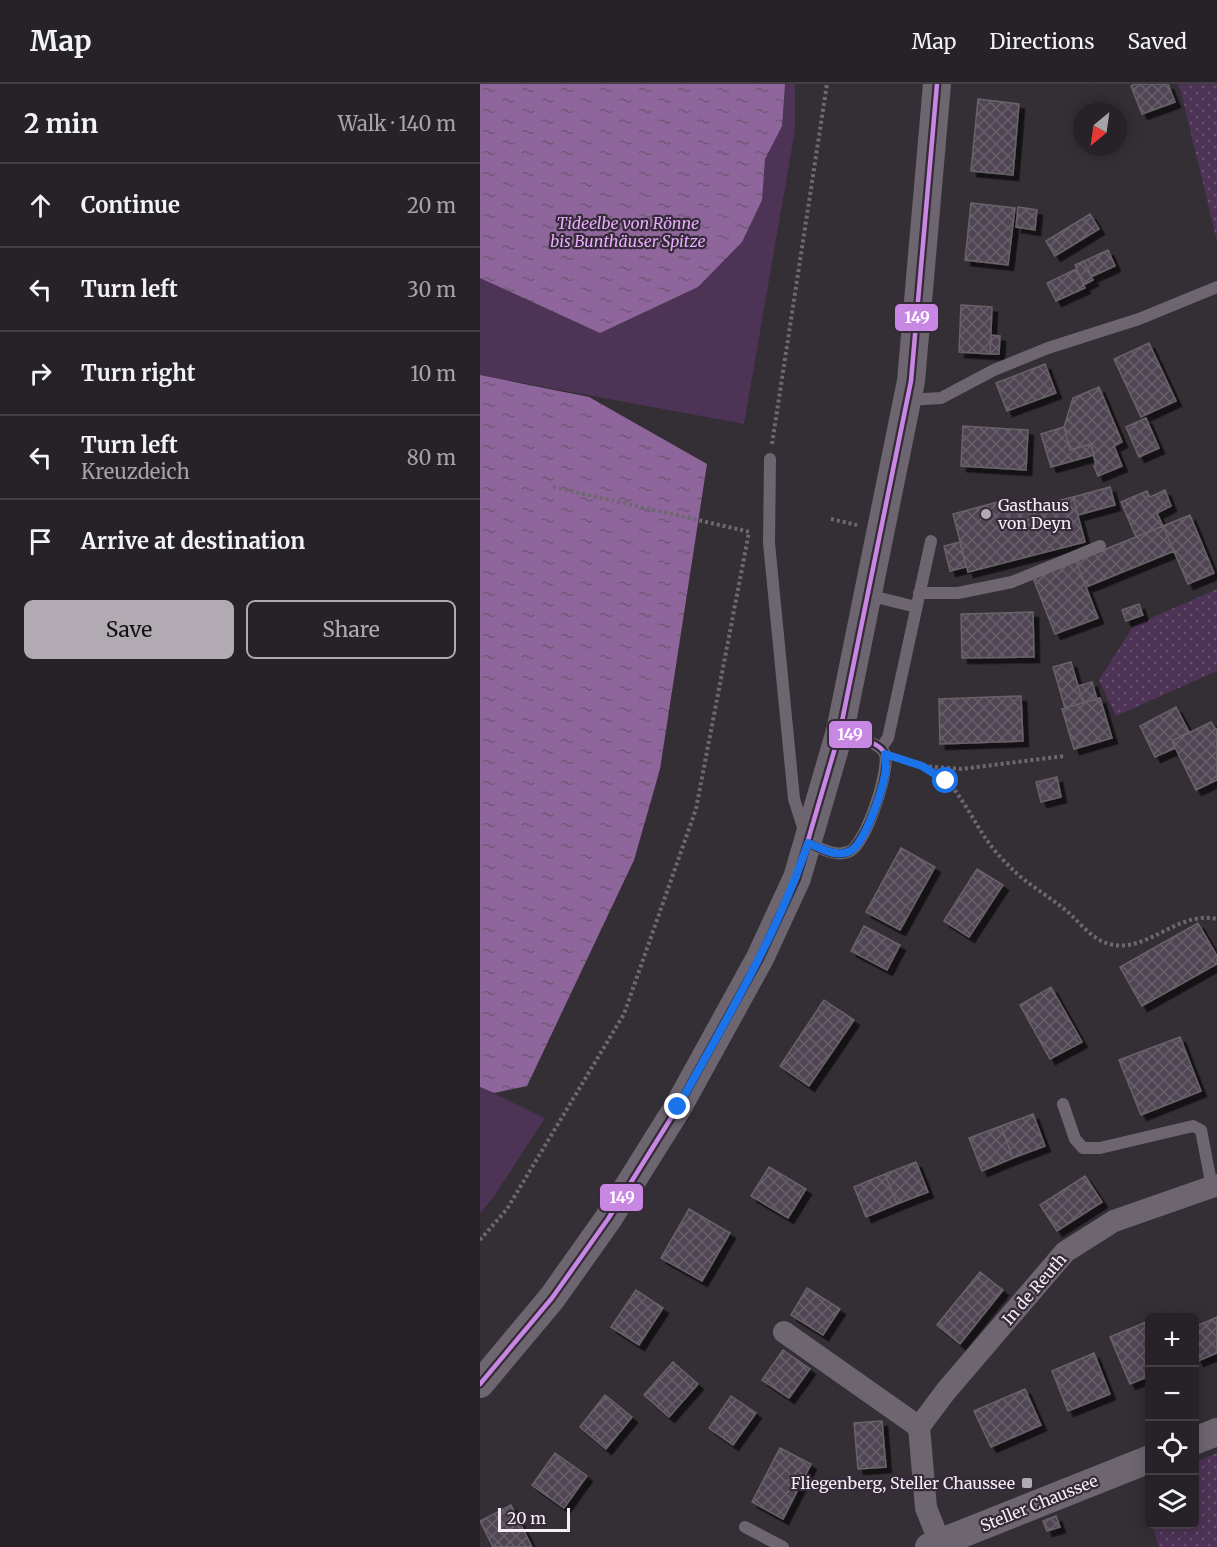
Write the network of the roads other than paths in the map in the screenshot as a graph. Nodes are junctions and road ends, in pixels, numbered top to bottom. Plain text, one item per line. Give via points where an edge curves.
1 (937, 84) edge
2 (1217, 287) edge
3 (908, 400) junction
4 (770, 459) road end
5 (931, 541) dead end
6 (1100, 546) dead end
7 (919, 594) junction
8 (868, 596) junction
9 (916, 607) junction
10 (840, 731) junction
11 (883, 751) junction
12 (808, 843) junction
13 (1063, 1104) dead end
14 (1215, 1186) edge
15 (784, 1332) dead end
16 (480, 1384) edge
17 (919, 1427) junction
18 (1217, 1432) edge
19 (1199, 1439) edge
20 (1145, 1461) edge
21 (745, 1527) dead end
22 (934, 1545) edge
23 (783, 1547) edge

1 - 3 street
2 - 3 lane via 1139,319 1048,348 940,398
3 - 8 street
4 - 12 lane via 770,543 794,799
5 - 7 lane
6 - 7 lane via 1012,582 958,593
7 - 9 lane
8 - 9 lane
8 - 10 street
9 - 11 lane
10 - 11 lane
10 - 12 street
11 - 12 lane via 886,768 877,802 857,847 832,853
12 - 16 street via 797,878 760,958 678,1107 558,1290
13 - 14 lane via 1075,1139 1083,1148 1100,1148 1193,1126 1201,1130
14 - 17 street, In de Reuth via 1114,1221 1065,1252
15 - 17 street
17 - 22 street via 926,1508
18 - 19 street
20 - 22 street, Steller Chaussee
21 - 23 lane

